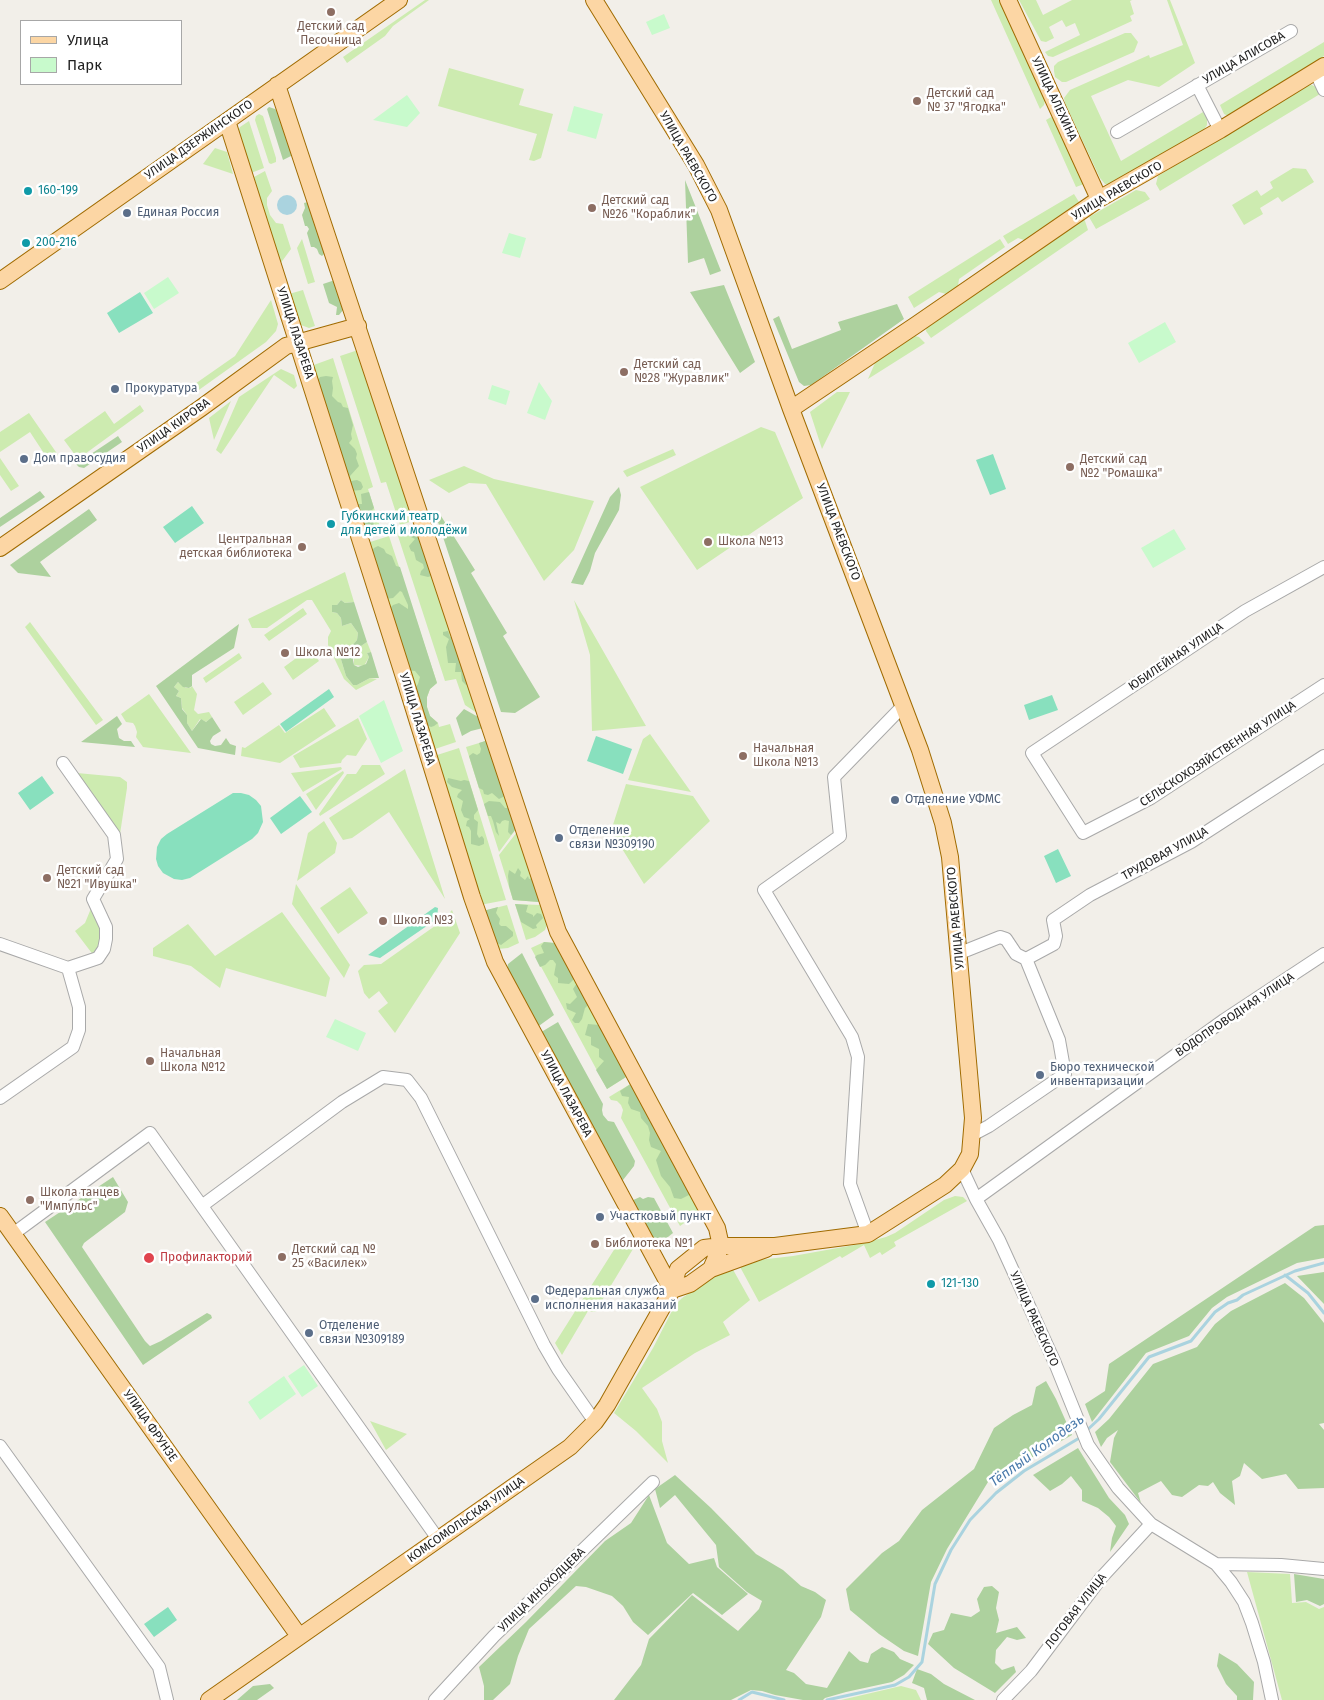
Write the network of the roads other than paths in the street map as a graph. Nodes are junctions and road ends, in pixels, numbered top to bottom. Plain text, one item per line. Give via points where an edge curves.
1 (399, 0) edge
2 (594, 0) edge
3 (1008, 0) edge
4 (1290, 32) dead end
5 (1320, 68) edge
6 (277, 85) junction
7 (1197, 85) junction
8 (1324, 90) edge
9 (227, 121) junction
10 (1220, 130) junction
11 (1117, 132) dead end
12 (1100, 199) junction
13 (0, 281) edge
14 (358, 326) junction
15 (298, 342) junction
16 (791, 408) junction
17 (0, 548) edge
18 (1324, 567) edge
19 (1324, 685) edge
20 (903, 706) junction
21 (1324, 756) edge
22 (64, 763) dead end
23 (1083, 833) joint
24 (0, 944) edge
25 (960, 953) junction
26 (1324, 954) edge
27 (1026, 958) junction
28 (68, 968) junction
29 (0, 1098) edge
30 (972, 1135) junction
31 (962, 1169) junction
32 (976, 1199) junction
33 (203, 1205) junction
34 (4, 1224) edge
35 (868, 1234) junction
36 (721, 1246) junction
37 (775, 1246) junction
38 (711, 1269) junction
39 (672, 1290) junction
40 (595, 1422) junction
41 (0, 1446) edge
42 (653, 1482) dead end
43 (1151, 1524) junction
44 (438, 1539) junction
45 (1216, 1564) junction
46 (1324, 1569) edge
47 (299, 1636) junction
48 (167, 1700) edge
49 (209, 1700) edge
50 (435, 1700) edge
51 (1003, 1700) edge
52 (1272, 1700) edge

1 - 6 main road, УЛИЦА ДЗЕРЖИНСКОГО
2 - 16 main road, УЛИЦА РАЕВСКОГО via 696,165 719,210
3 - 12 main road, УЛИЦА АЛЕХИНА
4 - 7 street, УЛИЦА АЛИСОВА
5 - 8 street
5 - 10 main road, УЛИЦА РАЕВСКОГО
6 - 9 main road, УЛИЦА ДЗЕРЖИНСКОГО
6 - 14 main road
7 - 10 street, УЛИЦА АЛИСОВА
7 - 11 street, УЛИЦА АЛИСОВА
9 - 13 main road, УЛИЦА ДЗЕРЖИНСКОГО
9 - 15 main road, УЛИЦА ЛАЗАРЕВА
10 - 12 main road, УЛИЦА РАЕВСКОГО
12 - 16 main road, УЛИЦА РАЕВСКОГО
14 - 15 main road, УЛИЦА КИРОВА
14 - 36 main road via 558,932 717,1228
15 - 17 main road, УЛИЦА КИРОВА via 286,346
15 - 39 main road, УЛИЦА ЛАЗАРЕВА via 495,962
16 - 20 main road, УЛИЦА РАЕВСКОГО
18 - 23 street, ЮБИЛЕЙНАЯ УЛИЦА via 1245,611 1032,753
19 - 23 street, СЕЛЬСКОХОЗЯЙСТВЕННАЯ УЛИЦА via 1151,798
20 - 25 main road, УЛИЦА РАЕВСКОГО via 943,823 950,857
20 - 35 street via 834,777 840,836 764,890 852,1037 858,1056 850,1184
21 - 27 street, ТРУДОВАЯ УЛИЦА via 1191,842 1090,895 1053,920 1054,944
22 - 28 street via 114,835 117,859 93,900 106,927 104,949 98,958
24 - 28 street
25 - 27 street via 1000,938 1006,939 1016,954
25 - 30 main road, УЛИЦА РАЕВСКОГО via 972,1096
26 - 32 street, ВОДОПРОВОДНАЯ УЛИЦА via 1224,1020
27 - 30 street via 1059,1040 1065,1074
28 - 29 street via 79,1007 79,1030 73,1047
30 - 31 main road, УЛИЦА РАЕВСКОГО via 970,1154
31 - 32 street, УЛИЦА РАЕВСКОГО
31 - 35 main road, КОМСОМОЛЬСКАЯ УЛИЦА via 946,1185
32 - 43 street, УЛИЦА РАЕВСКОГО via 999,1240 1088,1445 1118,1488
33 - 34 street via 150,1133
33 - 40 street via 342,1102 383,1077 406,1080 421,1098 544,1345
33 - 44 street
34 - 47 main road, УЛИЦА ФРУНЗЕ
35 - 37 main road, КОМСОМОЛЬСКАЯ УЛИЦА
36 - 37 main road, КОМСОМОЛЬСКАЯ УЛИЦА
36 - 38 main road
36 - 39 main road, КОМСОМОЛЬСКАЯ УЛИЦА via 704,1248 678,1269
37 - 38 main road, КОМСОМОЛЬСКАЯ УЛИЦА
38 - 39 main road, КОМСОМОЛЬСКАЯ УЛИЦА via 690,1284
39 - 40 main road, КОМСОМОЛЬСКАЯ УЛИЦА
40 - 44 main road, КОМСОМОЛЬСКАЯ УЛИЦА via 570,1447
41 - 48 street via 159,1667
42 - 50 street, УЛИЦА ИНОХОДЦЕВА via 494,1636
43 - 45 street
43 - 51 street, ЛОГОВАЯ УЛИЦА via 1101,1578 1031,1670
44 - 47 main road, КОМСОМОЛЬСКАЯ УЛИЦА
45 - 46 street
45 - 52 street via 1244,1602 1264,1662
47 - 49 main road, КОМСОМОЛЬСКАЯ УЛИЦА

